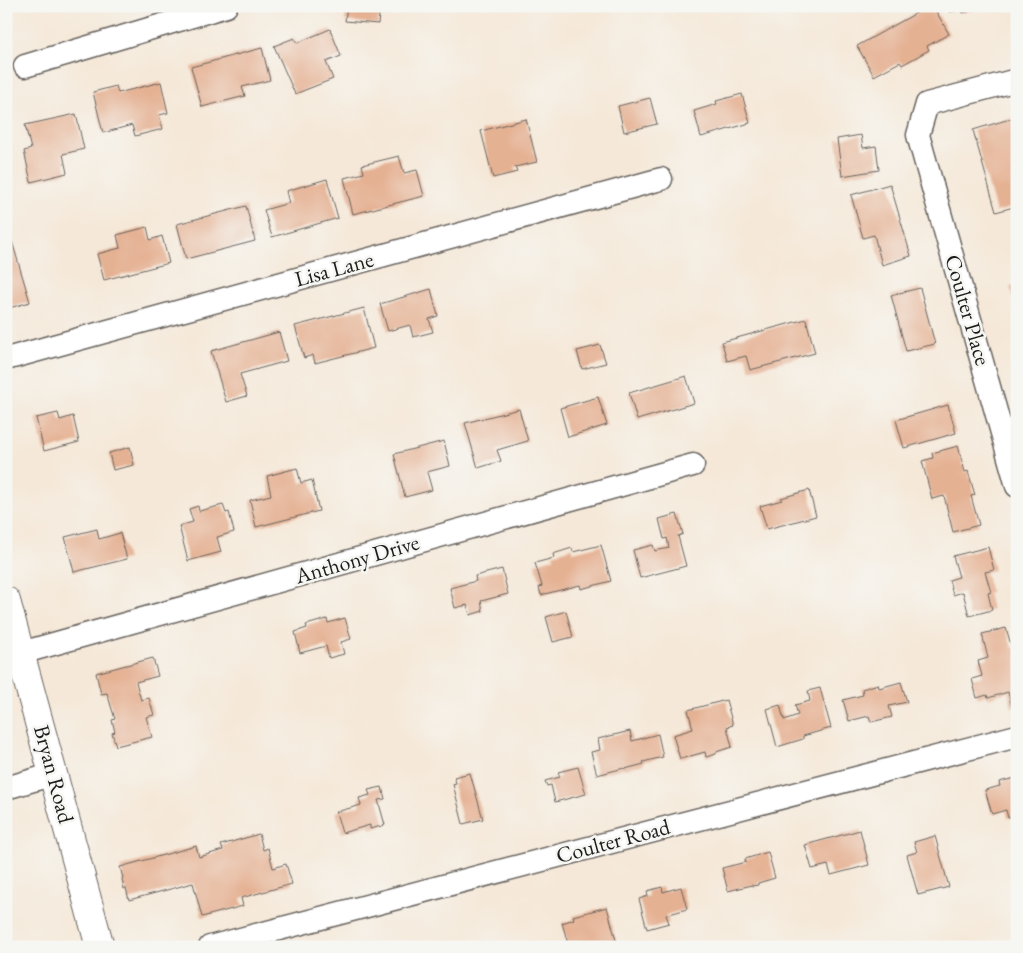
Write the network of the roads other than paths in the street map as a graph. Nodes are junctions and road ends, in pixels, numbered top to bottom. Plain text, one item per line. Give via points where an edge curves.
1 (226, 6) edge
2 (25, 66) dead end
3 (1017, 80) edge
4 (661, 179) dead end
5 (6, 358) edge
6 (693, 465) dead end
7 (1017, 486) edge
8 (6, 600) edge
9 (21, 653) junction
10 (1017, 736) edge
11 (54, 774) junction
12 (6, 788) edge
13 (100, 947) edge
14 (210, 947) edge

1 - 2 street
3 - 7 street, Coulter Place via 927,104 918,135
4 - 5 street, Lisa Lane
6 - 9 street, Anthony Drive
8 - 9 street, Bryan Road
9 - 11 street, Bryan Road
10 - 14 street, Coulter Road
11 - 12 street
11 - 13 street, Bryan Road

